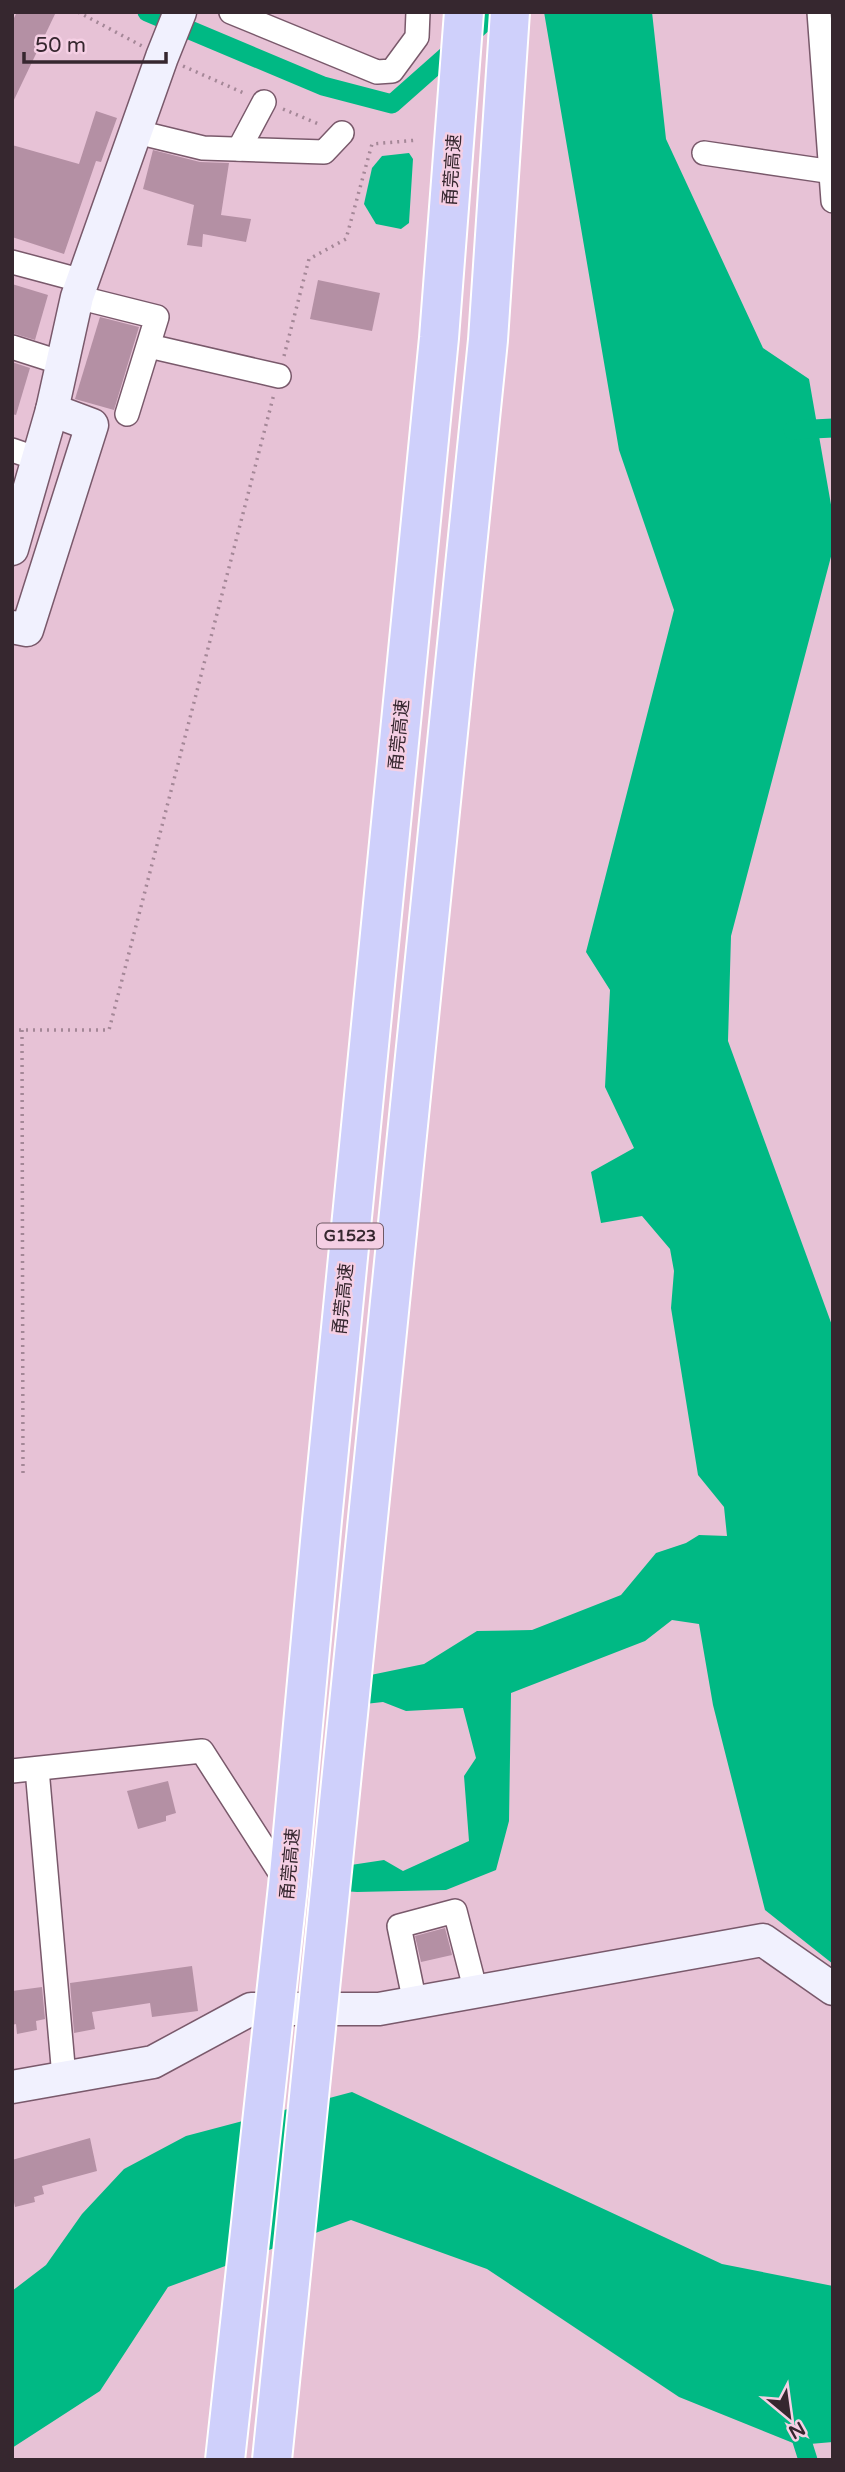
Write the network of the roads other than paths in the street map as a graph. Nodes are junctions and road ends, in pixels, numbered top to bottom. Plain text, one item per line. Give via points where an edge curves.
1 (180, 12) edge
2 (231, 12) edge
3 (418, 12) edge
4 (464, 12) edge
5 (510, 12) edge
6 (819, 12) edge
7 (264, 102) road end
8 (136, 132) junction
9 (342, 133) road end
10 (239, 149) junction
11 (704, 153) dead end
12 (832, 172) edge
13 (833, 201) edge
14 (12, 262) edge
15 (80, 289) junction
16 (149, 346) junction
17 (12, 347) edge
18 (62, 363) junction
19 (279, 376) road end
20 (52, 410) junction
21 (127, 414) dead end
22 (25, 455) edge
23 (12, 549) edge
24 (12, 627) edge
25 (37, 1769) junction
26 (12, 1772) edge
27 (288, 1886) junction
28 (833, 1989) edge
29 (476, 1992) junction
30 (415, 2003) junction
31 (64, 2077) junction
32 (12, 2087) edge
33 (225, 2460) edge
34 (272, 2460) edge

1 - 8 street
2 - 3 street via 377,72 392,71 417,37
4 - 27 highway, 甬莞高速 / G1523, bridge via 437,352
5 - 34 highway, G1523, bridge via 488,340
6 - 12 street
7 - 10 street
8 - 10 street via 203,148
8 - 15 street
9 - 10 street via 324,152
11 - 12 street
12 - 13 street
14 - 15 street
15 - 16 street via 157,317
15 - 18 street
16 - 19 street
16 - 21 street
17 - 18 street
18 - 20 street
20 - 22 street
20 - 24 street via 92,425 27,631
22 - 23 street
25 - 26 street
25 - 27 street via 202,1751
25 - 31 street
27 - 33 highway, 甬莞高速 / G1523, bridge
28 - 29 street via 764,1940
29 - 30 street
29 - 30 street via 455,1911 399,1926
30 - 31 street via 379,2009 251,2009 153,2062
31 - 32 street

